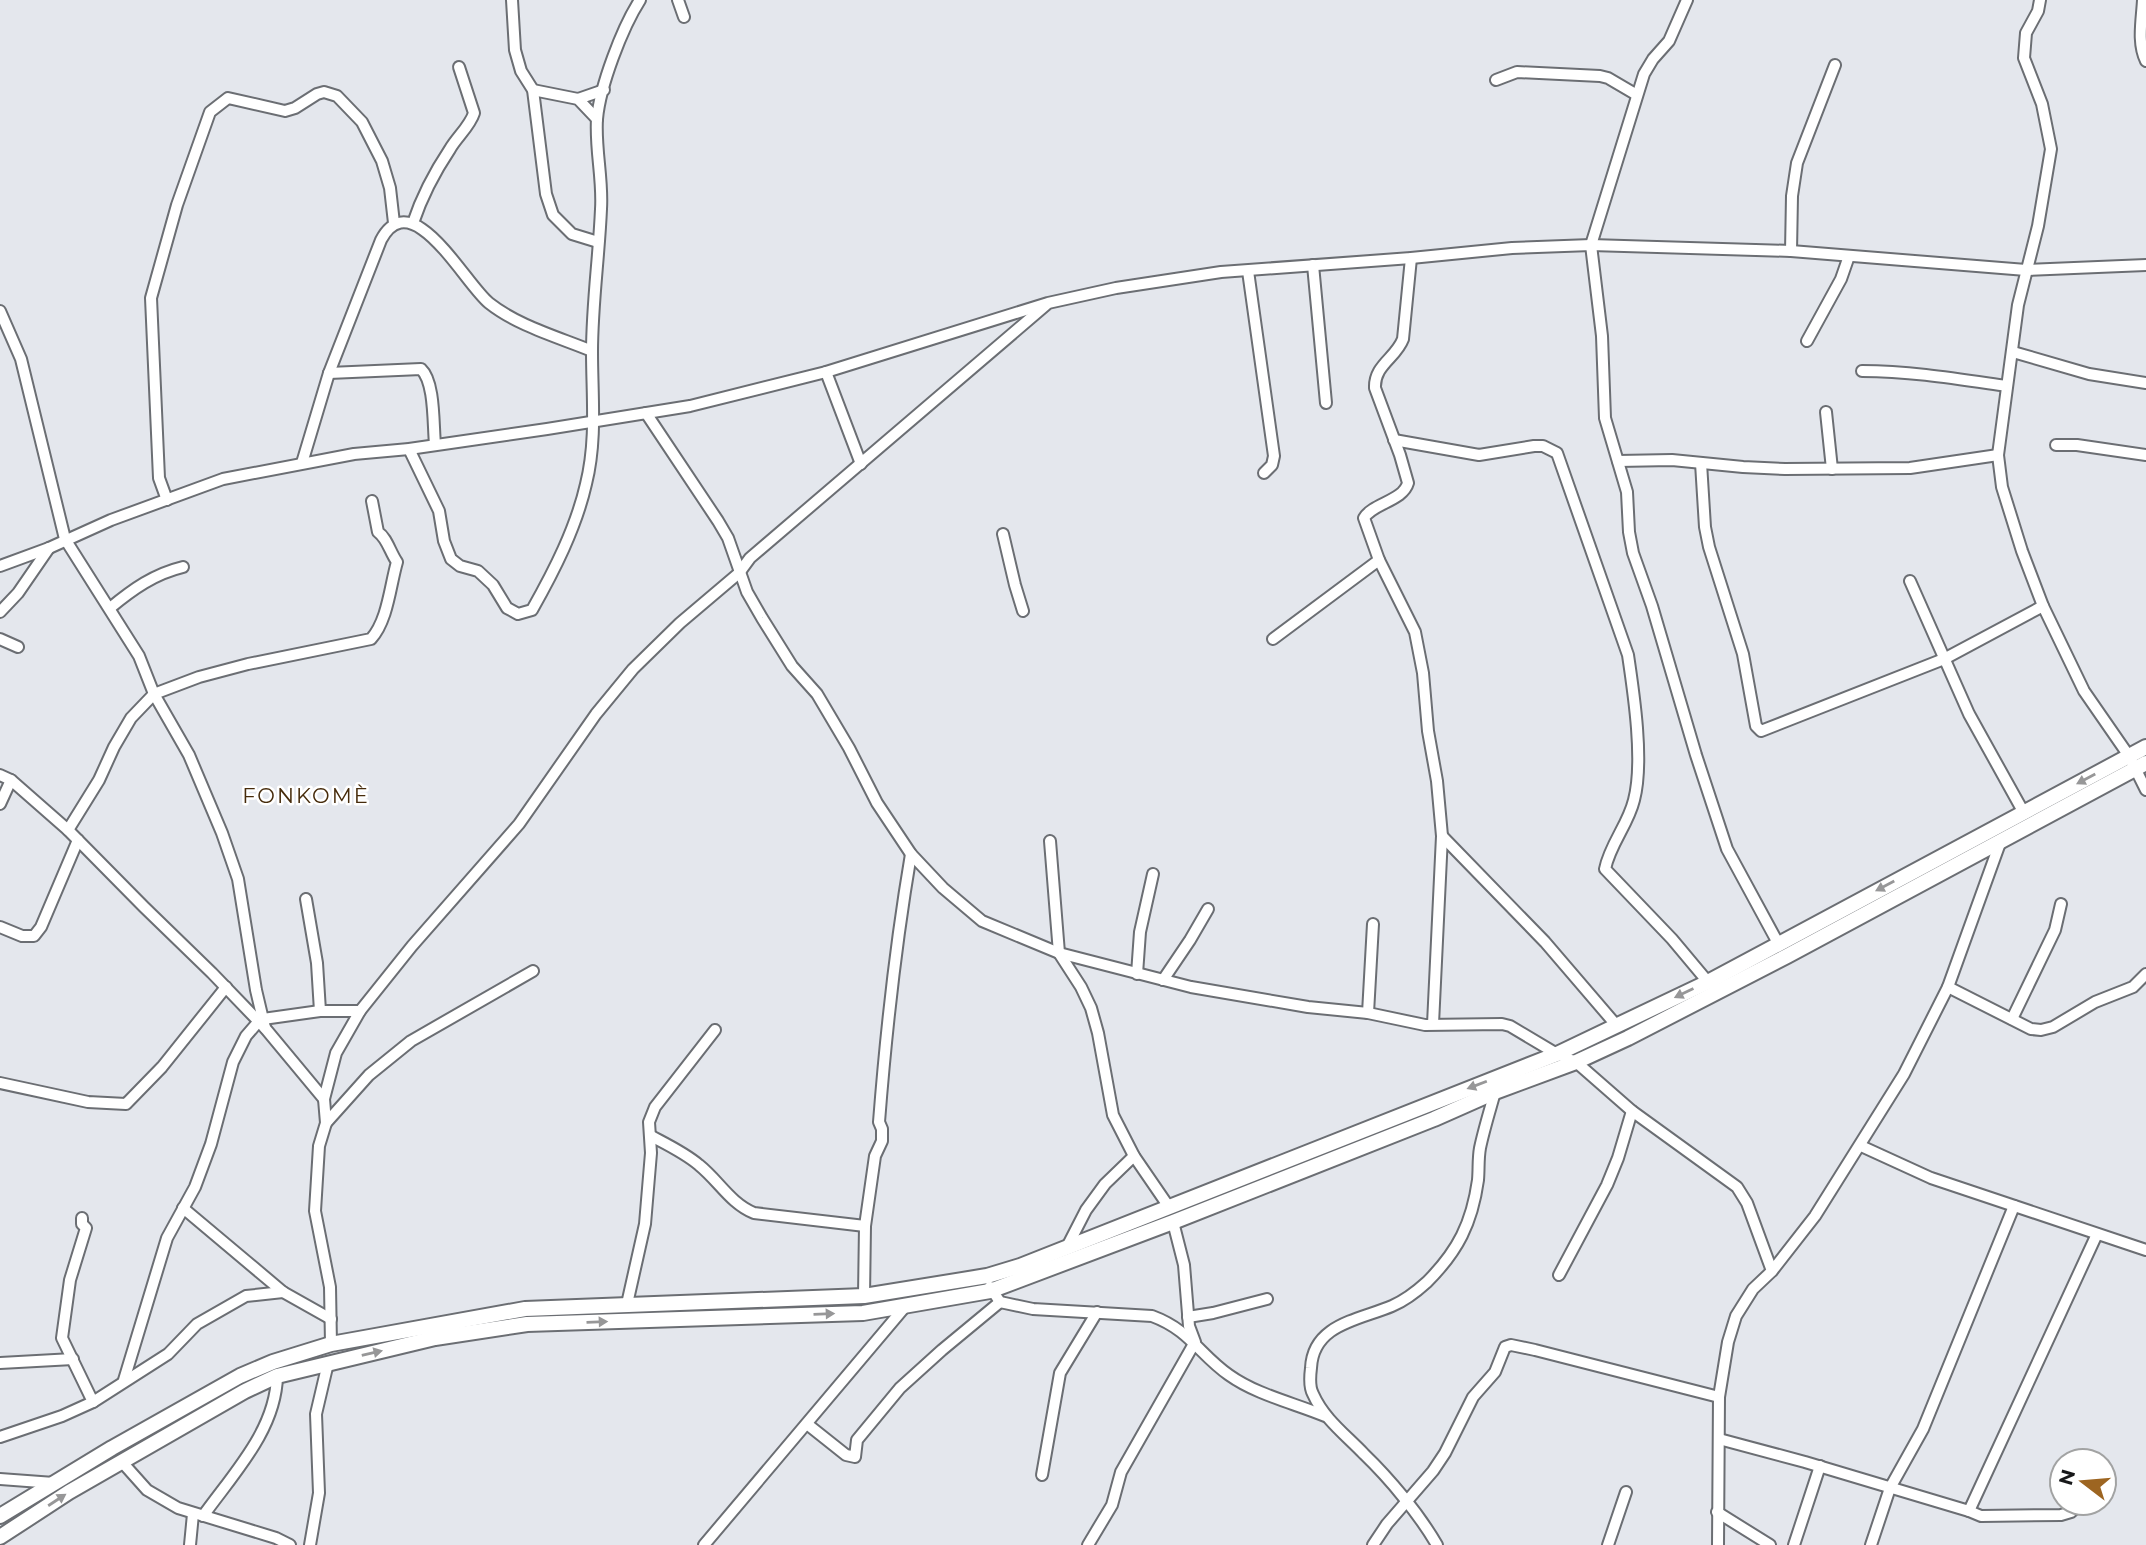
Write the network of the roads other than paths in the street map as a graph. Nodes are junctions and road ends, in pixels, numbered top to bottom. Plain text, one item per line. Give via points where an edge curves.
1 (512, 0) edge
2 (640, 0) edge
3 (678, 0) edge
4 (1687, 0) edge
5 (2040, 0) edge
6 (2143, 0) edge
7 (684, 17) dead end
8 (2146, 61) edge
9 (1835, 65) dead end
10 (459, 67) dead end
11 (1496, 80) dead end
12 (533, 90) junction
13 (604, 90) junction
14 (1637, 95) junction
15 (578, 99) junction
16 (597, 119) junction
17 (394, 223) junction
18 (413, 223) junction
19 (598, 242) junction
20 (1591, 246) junction
21 (1791, 251) junction
22 (1849, 256) junction
23 (1411, 258) junction
24 (1313, 265) junction
25 (2146, 265) edge
26 (2026, 270) junction
27 (1248, 271) junction
28 (1048, 303) junction
29 (0, 311) edge
30 (1807, 341) dead end
31 (592, 351) junction
32 (2013, 352) junction
33 (1862, 372) dead end
34 (329, 373) junction
35 (826, 373) junction
36 (2146, 383) edge
37 (2006, 386) junction
38 (1326, 403) dead end
39 (646, 412) junction
40 (1826, 412) dead end
41 (594, 422) junction
42 (1394, 440) junction
43 (435, 444) junction
44 (2056, 445) dead end
45 (409, 449) junction
46 (1998, 455) junction
47 (2146, 455) edge
48 (1618, 461) junction
49 (302, 463) junction
50 (1701, 463) junction
51 (861, 464) junction
52 (1832, 469) junction
53 (1264, 473) dead end
54 (167, 500) junction
55 (372, 501) dead end
56 (1003, 534) dead end
57 (65, 539) junction
58 (48, 548) junction
59 (1379, 560) junction
60 (0, 566) edge
61 (183, 567) dead end
62 (739, 573) junction
63 (1910, 581) dead end
64 (2043, 606) junction
65 (110, 608) junction
66 (1023, 611) dead end
67 (0, 612) edge
68 (0, 639) edge
69 (1273, 639) dead end
70 (18, 648) dead end
71 (1944, 659) junction
72 (154, 694) junction
73 (2146, 747) edge
74 (2137, 763) edge
75 (0, 775) edge
76 (11, 780) junction
77 (2146, 790) edge
78 (0, 804) edge
79 (2024, 813) junction
80 (68, 830) junction
81 (1442, 836) junction
82 (78, 840) junction
83 (1050, 841) dead end
84 (2000, 843) junction
85 (911, 854) junction
86 (1153, 874) dead end
87 (306, 900) dead end
88 (2061, 904) dead end
89 (1208, 909) dead end
90 (1373, 924) dead end
91 (0, 927) edge
92 (1778, 943) junction
93 (1059, 953) junction
94 (533, 971) dead end
95 (1137, 974) junction
96 (2146, 974) edge
97 (1163, 980) junction
98 (1708, 982) junction
99 (226, 987) junction
100 (1948, 987) junction
101 (320, 1011) junction
102 (360, 1011) junction
103 (1368, 1013) junction
104 (2012, 1019) junction
105 (262, 1023) junction
106 (1433, 1024) junction
107 (1617, 1026) junction
108 (715, 1030) dead end
109 (1557, 1054) junction
110 (1576, 1062) junction
111 (0, 1083) edge
112 (1495, 1092) junction
113 (324, 1098) junction
114 (1632, 1111) junction
115 (326, 1123) junction
116 (651, 1136) junction
117 (1861, 1146) junction
118 (1134, 1156) junction
119 (2014, 1206) junction
120 (1169, 1207) junction
121 (183, 1208) junction
122 (82, 1218) dead end
123 (1173, 1222) junction
124 (865, 1226) junction
125 (2097, 1234) junction
126 (1067, 1247) junction
127 (2146, 1250) edge
128 (1772, 1271) junction
129 (1559, 1275) dead end
130 (987, 1276) junction
131 (283, 1292) junction
132 (864, 1296) junction
133 (995, 1297) junction
134 (1267, 1299) dead end
135 (627, 1304) junction
136 (904, 1308) junction
137 (1097, 1312) junction
138 (1188, 1317) junction
139 (331, 1319) junction
140 (1195, 1342) junction
141 (331, 1344) junction
142 (73, 1359) junction
143 (0, 1363) edge
144 (328, 1363) junction
145 (277, 1376) junction
146 (124, 1380) junction
147 (1720, 1397) junction
148 (93, 1402) junction
149 (1325, 1416) junction
150 (807, 1424) junction
151 (0, 1437) edge
152 (1719, 1439) junction
153 (122, 1462) junction
154 (1820, 1466) junction
155 (1042, 1475) dead end
156 (0, 1479) edge
157 (54, 1483) junction
158 (1890, 1488) junction
159 (1626, 1492) dead end
160 (1406, 1504) junction
161 (1969, 1511) junction
162 (1717, 1512) junction
163 (198, 1515) junction
164 (2048, 1515) edge
165 (0, 1516) edge
166 (2, 1538) edge
167 (709, 1543) edge
168 (190, 1545) edge
169 (290, 1545) edge
170 (310, 1545) edge
171 (1088, 1545) edge
172 (1373, 1545) edge
173 (1437, 1545) edge
174 (1608, 1545) edge
175 (1718, 1545) edge
176 (1770, 1545) edge
177 (1794, 1545) edge
178 (1871, 1545) edge

1 - 12 street via 514,50
2 - 13 street via 627,21
3 - 7 street
4 - 14 street via 1669,41 1644,74
5 - 26 street via 2026,33 2024,58 2042,104 2051,149
6 - 8 street via 2140,27
9 - 21 street via 1797,163
10 - 18 street via 474,113 472,120 429,183
11 - 14 street via 1517,72 1600,76
12 - 15 street
12 - 19 street via 546,194 553,215 572,234
13 - 15 street
13 - 16 street
14 - 20 street
15 - 16 street
16 - 19 street
17 - 18 street
17 - 34 street via 381,240
17 - 54 street via 382,162 362,122 337,96 317,94 285,111 228,98 210,113 151,298 159,478
18 - 31 street via 442,246 487,301 509,316
19 - 31 street
20 - 21 street
20 - 23 street
20 - 48 street via 1602,336 1605,418
21 - 22 street
22 - 26 street
22 - 30 street
23 - 24 street
23 - 42 street via 1403,339 1374,379
24 - 27 street
24 - 38 street
25 - 26 street
26 - 32 street
27 - 28 street via 1116,288
27 - 53 street via 1275,456
28 - 35 street
28 - 51 street
29 - 57 street via 21,359
31 - 41 street
32 - 36 street via 2089,374
32 - 37 street
33 - 37 street via 1928,374
34 - 43 street via 421,369 429,384
34 - 49 street
35 - 39 street
35 - 51 street
37 - 46 street
39 - 41 street
39 - 62 street via 718,520
40 - 52 street
41 - 43 street
41 - 45 street via 587,482 574,525 532,610 518,614 507,608 478,571 451,559 439,511
42 - 59 street via 1406,489 1364,518
42 - 98 street via 1479,455 1534,446 1557,453 1631,673 1637,750 1635,797 1605,869
43 - 45 street
44 - 47 street
45 - 49 street
46 - 52 street via 1910,468
46 - 64 street via 2002,487
48 - 50 street
48 - 92 street via 1633,553 1727,849
49 - 54 street via 223,479
50 - 52 street
50 - 71 street via 1709,547 1743,654 1759,730 1769,730
51 - 62 street via 750,558
54 - 57 street
55 - 72 street via 378,532 397,562 377,633 371,639 248,664
56 - 66 street
57 - 58 street
57 - 65 street
58 - 60 street
58 - 67 street
59 - 69 street
59 - 81 street via 1415,632
61 - 65 street via 163,572
62 - 85 street via 762,618 792,666 817,694
62 - 102 street via 633,669 519,824
63 - 71 street
64 - 71 street
64 - 74 street via 2084,691
65 - 72 street via 139,656
68 - 70 street
71 - 79 street
72 - 80 street via 131,718
72 - 105 street via 189,755 238,879
73 - 74 street
74 - 77 street
74 -> 79 street
74 - 84 street
75 - 76 street
76 - 78 street
76 - 80 street
79 -> 92 street
80 - 82 street
81 - 106 street
81 - 107 street via 1545,942
82 - 91 street via 34,936
82 - 99 street
83 - 93 street
84 - 100 street
84 - 110 street
85 - 93 street via 982,921
85 - 124 street via 884,1053 882,1141 875,1156
86 - 95 street via 1140,932
87 - 101 street
88 - 104 street via 2055,930
89 - 97 street
90 - 103 street
92 - 98 street
93 - 95 street
93 - 118 street via 1091,1008 1114,1115
94 - 115 street via 411,1041 369,1075
95 - 97 street
96 - 104 street via 2133,987 2095,1002 2053,1027 2031,1029
97 - 103 street via 1308,1007
98 -> 107 street
99 - 105 street
99 - 111 street via 162,1068 125,1104 88,1102
100 - 104 street
100 - 117 street
101 - 102 street
101 - 105 street
102 - 113 street via 336,1053
103 - 106 street
105 - 113 street
105 - 121 street via 238,1049 211,1144
106 - 109 street via 1502,1024
107 - 109 street
108 - 116 street via 655,1107 649,1122
109 - 110 street
109 -> 120 street
110 - 112 street
110 - 114 street
112 - 123 street
112 - 149 street via 1479,1152 1474,1201 1465,1233 1454,1251 1409,1298 1339,1324 1321,1338 1311,1358 1311,1392
113 - 115 street
114 - 128 street via 1737,1187
114 - 129 street via 1607,1185
115 - 139 street via 319,1146 315,1211 330,1287
116 - 124 street via 701,1167 744,1209
116 - 135 street via 645,1224
117 - 119 street via 1930,1178
117 - 128 street
118 - 120 street
118 - 126 street via 1105,1184
119 - 125 street
119 - 158 street via 1923,1429
120 - 126 street
121 - 131 street
121 - 146 street via 167,1238
122 - 142 street via 86,1228 70,1280 62,1338
123 - 133 street
123 - 138 street via 1184,1265
124 - 132 street
125 - 127 street
125 - 161 street
126 - 130 street
128 - 147 street via 1753,1289 1736,1316
130 - 132 street
130 - 133 street
131 - 139 street
131 - 146 street via 246,1296 197,1324 168,1354
132 - 135 street
133 - 136 street
133 - 137 street via 1034,1309
133 - 150 street via 900,1388 857,1440 855,1457
134 - 138 street
135 - 141 street via 525,1309
144 -> 136 street via 435,1338 527,1324
136 - 150 street
137 - 140 street via 1152,1316 1182,1330
137 - 155 street via 1060,1373
138 - 140 street
139 - 141 street
140 - 149 street via 1246,1386
140 - 171 street via 1121,1472 1112,1505
141 - 157 street via 240,1376
142 - 143 street
142 - 148 street
144 - 145 street
144 - 170 street via 316,1414 319,1493
145 - 153 street
145 - 163 street via 277,1395 260,1435
146 - 148 street
147 - 152 street
147 - 160 street via 1535,1350 1505,1347 1446,1453
148 - 151 street
149 - 160 street via 1386,1476
150 - 167 street
152 - 154 street
152 - 162 street
153 - 163 street via 147,1490
166 -> 153 street
154 - 158 street
154 - 177 street
156 - 157 street
157 - 165 street
158 - 161 street
158 - 178 street
159 - 174 street
160 - 172 street
160 - 173 street
161 - 164 street via 1981,1516
162 - 175 street
162 - 176 street
163 - 168 street
163 - 169 street

